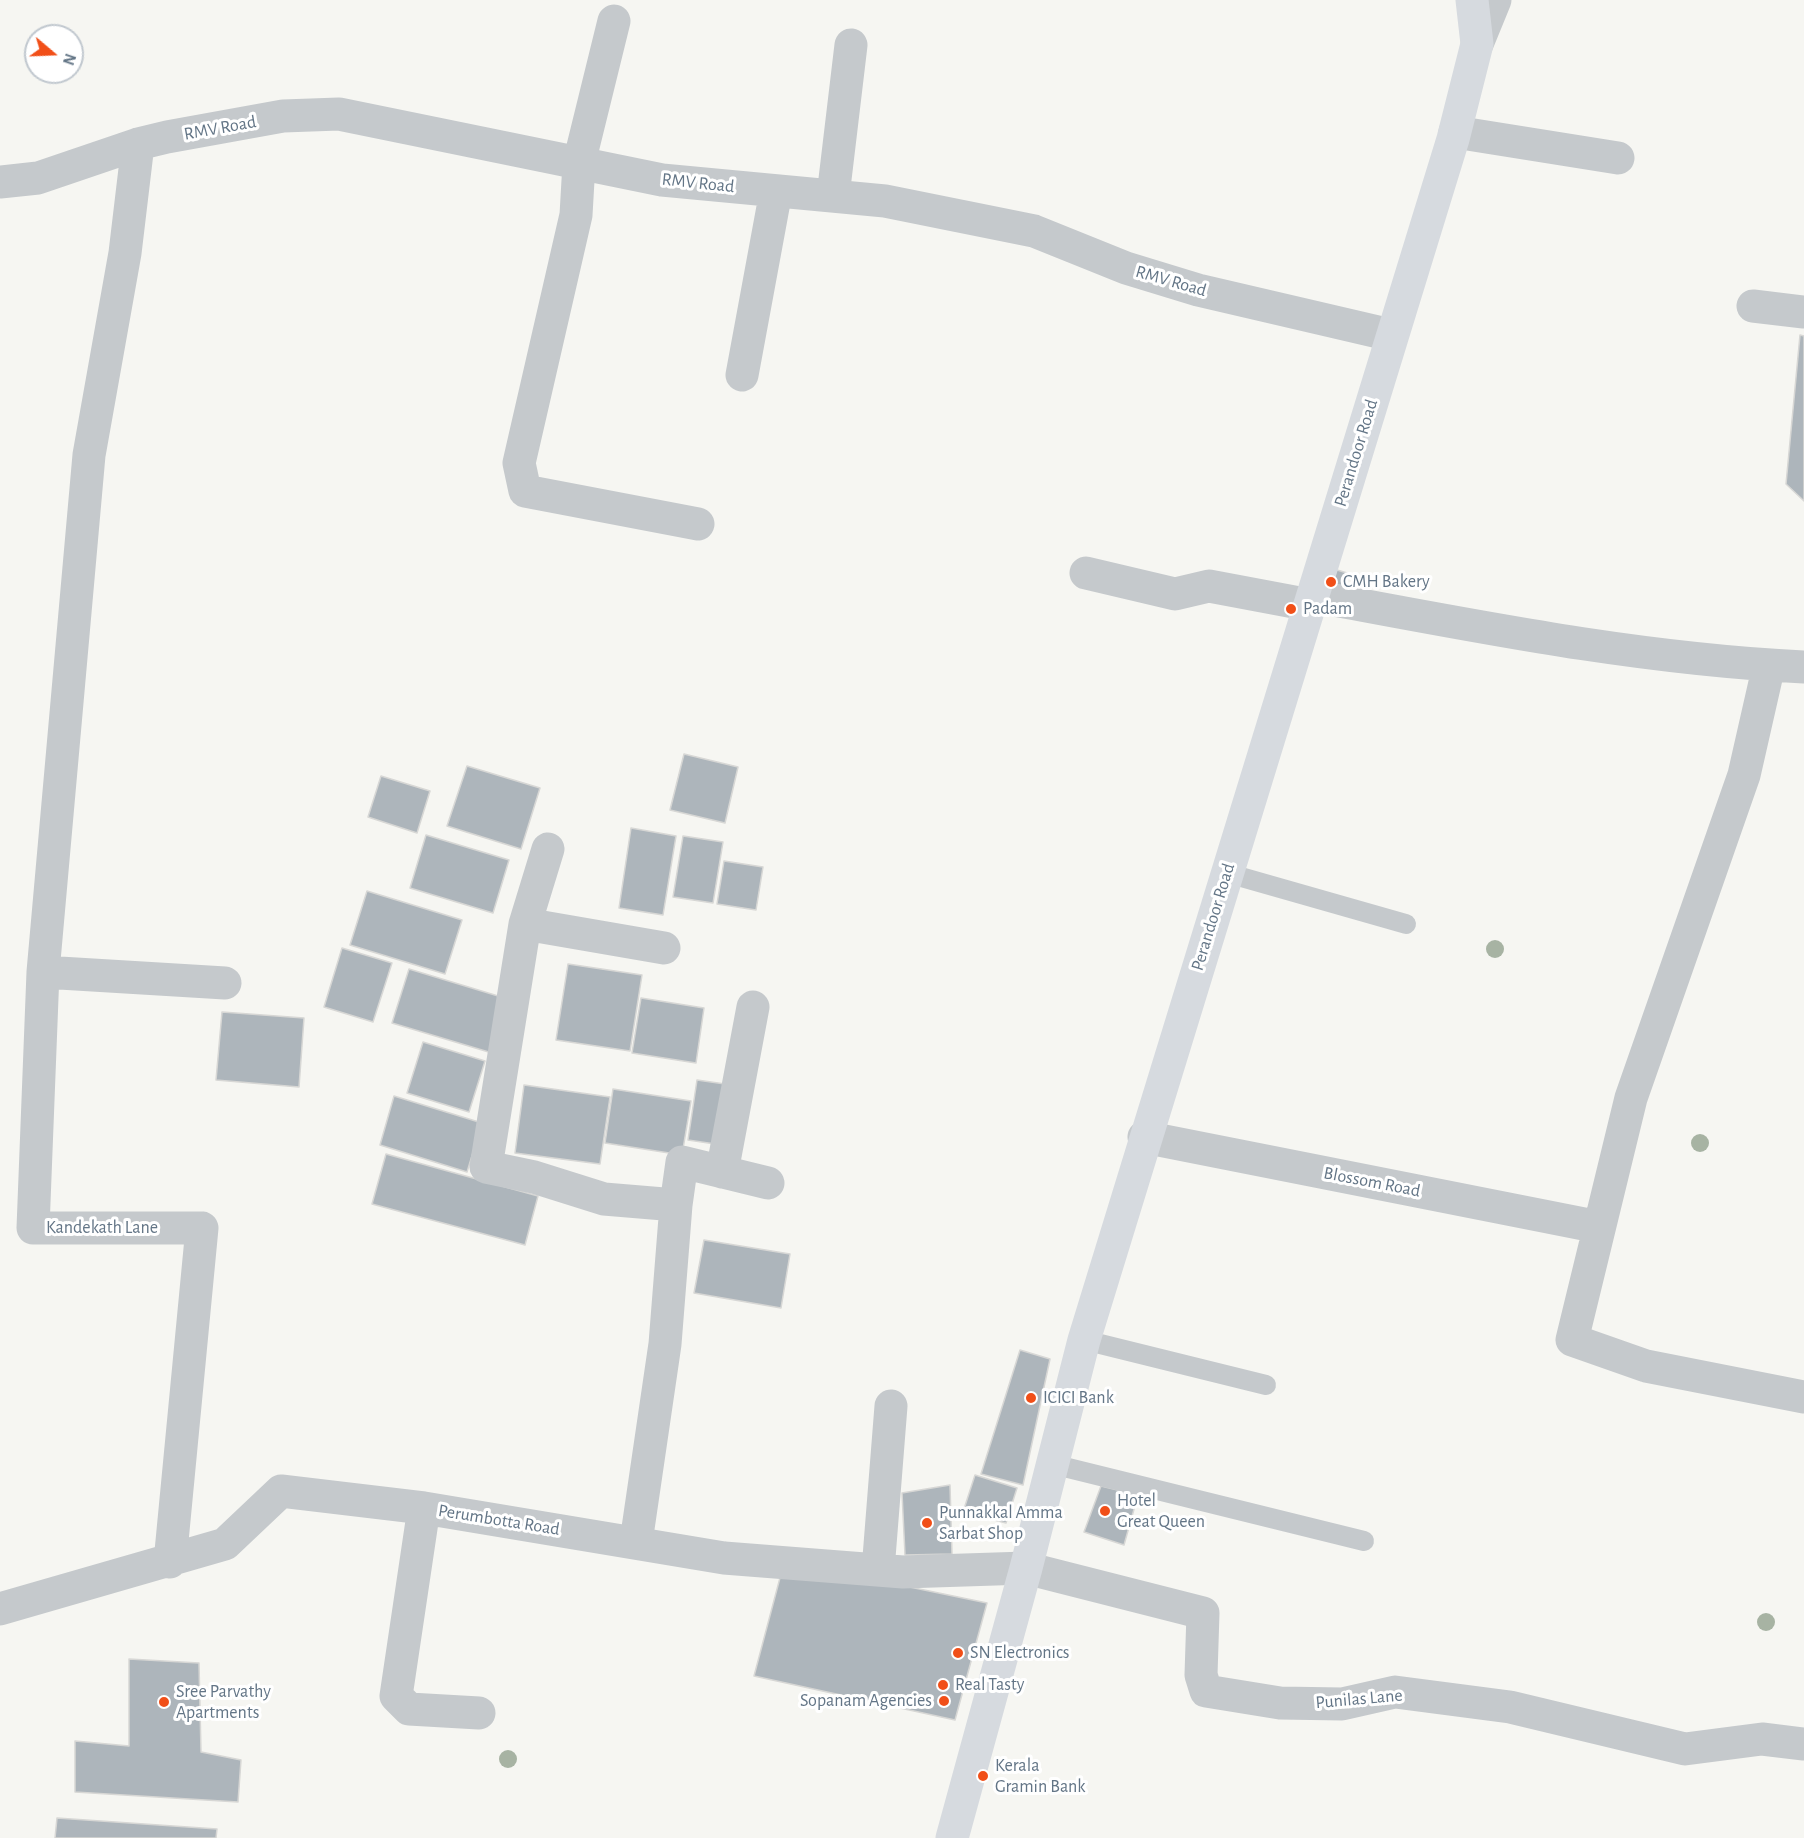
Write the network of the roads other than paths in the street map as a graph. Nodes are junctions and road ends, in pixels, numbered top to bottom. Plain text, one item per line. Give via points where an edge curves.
1 (1472, 0) edge
2 (1495, 0) edge
3 (614, 21) dead end
4 (1477, 44) junction
5 (851, 45) dead end
6 (1455, 132) junction
7 (138, 144) junction
8 (1618, 159) dead end
9 (579, 163) junction
10 (0, 182) edge
11 (776, 191) junction
12 (833, 196) junction
13 (1753, 306) dead end
14 (1804, 312) edge
15 (1391, 334) junction
16 (742, 375) dead end
17 (698, 524) dead end
18 (1086, 573) dead end
19 (1311, 600) junction
20 (1769, 665) junction
21 (1804, 667) edge
22 (548, 849) dead end
23 (1227, 873) junction
24 (525, 924) junction
25 (1406, 924) dead end
26 (664, 948) dead end
27 (43, 972) junction
28 (225, 983) dead end
29 (753, 1007) dead end
30 (1144, 1137) junction
31 (722, 1172) junction
32 (768, 1183) dead end
33 (675, 1205) junction
34 (1599, 1227) junction
35 (1084, 1340) junction
36 (1266, 1385) dead end
37 (1804, 1397) edge
38 (891, 1406) dead end
39 (1052, 1464) junction
40 (424, 1508) junction
41 (1364, 1541) dead end
42 (636, 1542) junction
43 (170, 1562) junction
44 (1026, 1568) junction
45 (878, 1570) junction
46 (0, 1609) edge
47 (480, 1713) dead end
48 (1804, 1744) edge
49 (952, 1838) edge

1 - 4 main road, Perandoor Road
2 - 4 street
3 - 9 street
4 - 6 main road, Perandoor Road
5 - 12 street
6 - 8 street
6 - 15 main road, Perandoor Road
7 - 9 street, RMV Road via 283,116 339,114
7 - 10 street, RMV Road via 38,178
7 - 27 street via 125,253 89,454
9 - 11 street, RMV Road via 662,180
9 - 17 street via 576,215 519,463 525,491
11 - 12 street, RMV Road
11 - 16 street
12 - 15 street, RMV Road via 885,201 1034,231 1126,268 1198,290
13 - 14 street
15 - 19 main road, Perandoor Road
18 - 19 street via 1175,594 1209,586
19 - 20 street via 1551,640
19 - 23 main road, Perandoor Road
20 - 21 street
20 - 34 street via 1744,775 1631,1098
22 - 24 street
23 - 25 lane
23 - 30 main road, Perandoor Road
24 - 26 street
24 - 33 street via 486,1167 604,1199
27 - 28 street
27 - 43 street, Kandekath Lane via 33,1228 202,1228
29 - 31 street
30 - 34 street, Blossom Road
30 - 35 main road, Perandoor Road
31 - 32 street
31 - 33 street via 682,1162
33 - 42 street via 665,1344
34 - 37 street via 1572,1340 1646,1366
35 - 36 lane
35 - 39 main road, Perandoor Road
38 - 45 street
39 - 41 lane
39 - 44 main road, Perandoor Road
40 - 42 street, Perumbotta Road
40 - 43 street, Perumbotta Road via 281,1491 225,1545
40 - 47 street via 396,1696 409,1709
42 - 45 street, Perumbotta Road via 724,1558
43 - 46 street, Perumbotta Road
44 - 45 street, Perumbotta Road
44 - 48 street, Punilas Lane via 1203,1613 1201,1675 1206,1691 1290,1703 1342,1704 1395,1692 1510,1707 1685,1749 1762,1739
44 - 49 main road, Perandoor Road

